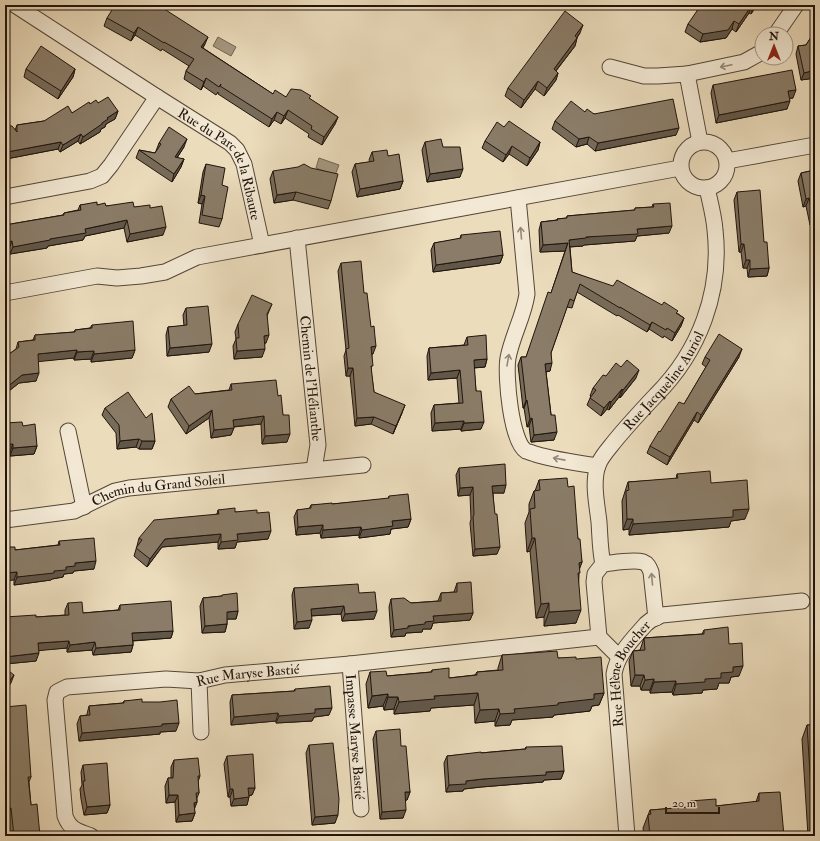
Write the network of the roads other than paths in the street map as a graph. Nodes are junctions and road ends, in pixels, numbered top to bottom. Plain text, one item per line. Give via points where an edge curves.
1 (15, 5) edge
2 (796, 5) edge
3 (782, 26) edge
4 (754, 56) edge
5 (610, 67) dead end
6 (687, 74) junction
7 (157, 97) junction
8 (700, 142) junction
9 (815, 145) edge
10 (727, 161) junction
11 (680, 168) junction
12 (707, 188) junction
13 (5, 197) edge
14 (518, 198) junction
15 (297, 238) junction
16 (262, 245) junction
17 (5, 293) edge
18 (68, 431) dead end
19 (363, 465) dead end
20 (598, 466) junction
21 (314, 469) junction
22 (84, 507) junction
23 (5, 520) edge
24 (603, 564) junction
25 (802, 602) dead end
26 (656, 618) junction
27 (599, 637) junction
28 (619, 657) junction
29 (350, 664) junction
30 (199, 681) junction
31 (201, 732) dead end
32 (361, 809) dead end
33 (91, 836) edge
34 (626, 836) edge

1 - 7 street, Rue du Parc de la Ribaute
2 - 3 street
4 -> 6 street via 744,62
5 - 6 street via 644,76
6 - 8 street
7 - 13 street, Rue du Parc de la Ribaute via 102,176 90,181
7 - 16 street, Rue du Parc de la Ribaute via 237,150 244,164
8 - 10 street via 718,146
8 - 11 street via 691,145 685,151
9 - 10 street
10 - 12 street via 723,179
11 - 12 street via 683,177 690,184 698,188
11 - 14 street
12 - 20 street, Rue Jacqueline Auriol via 715,230 716,272 703,322 686,358 671,380 629,423
14 - 15 street
20 -> 14 street via 526,451 519,442 513,426 507,371 508,357 526,305 527,294
15 - 16 street
15 - 21 street, Chemin de l'Hélianthe via 318,445
16 - 17 street via 198,257 164,272 117,278 96,276
18 - 22 street
19 - 21 street
20 - 24 street, Rue Jacqueline Auriol via 596,490
21 - 22 street, Chemin du Grand Soleil via 129,488 116,491
22 - 23 street, Chemin du Grand Soleil via 63,514
26 -> 24 street via 651,572 648,566 637,561
24 - 27 street via 595,574 594,582
25 - 26 street, Rue Hélène Boucher via 669,614
26 - 28 street, Rue Hélène Boucher via 646,624
27 - 28 street
27 - 29 street, Rue Maryse Bastié
28 - 34 street, Rue Hélène Boucher via 614,674
29 - 30 street, Rue Maryse Bastié via 225,675
29 - 32 street, Impasse Maryse Bastié
30 - 31 street
30 - 33 street, Rue Maryse Bastié via 166,679 67,687 57,692 55,700 65,816 68,825

